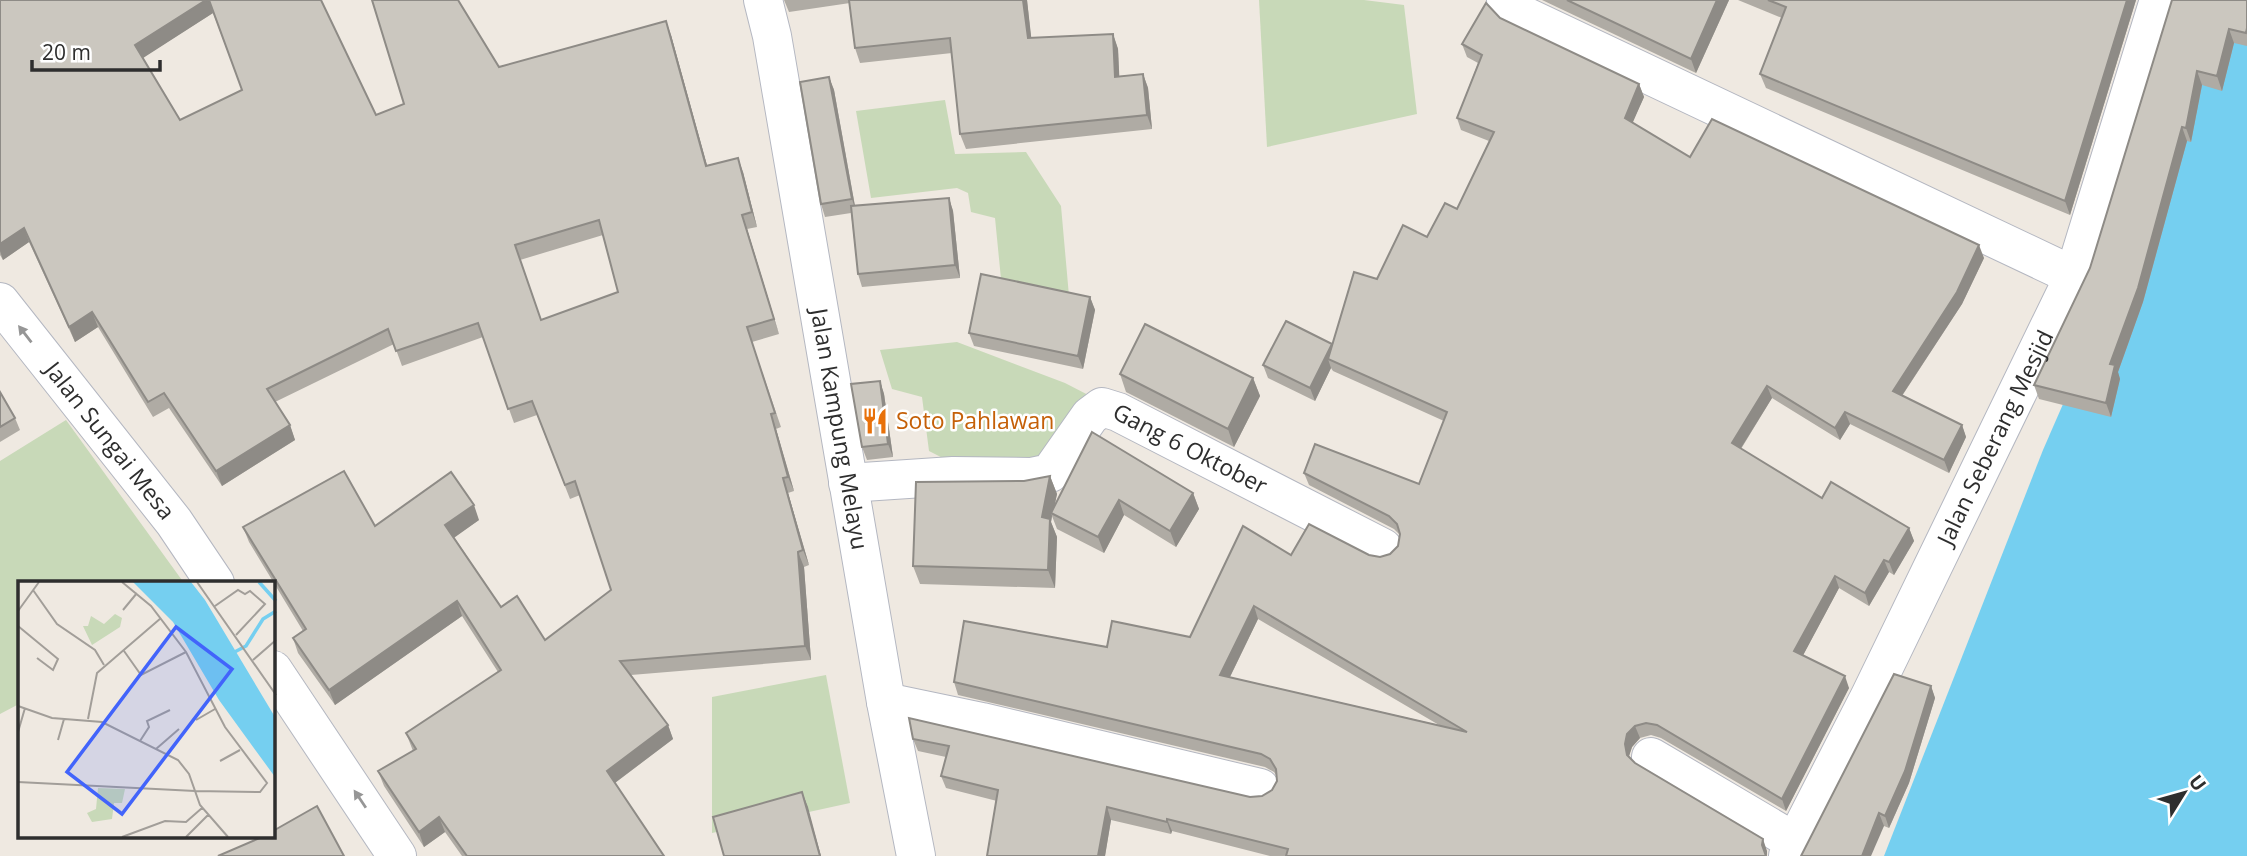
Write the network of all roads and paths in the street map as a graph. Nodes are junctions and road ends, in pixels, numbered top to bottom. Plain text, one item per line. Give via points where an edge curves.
1 (763, 0) edge
2 (1506, 0) edge
3 (2159, 0) edge
4 (2074, 276) junction
5 (0, 302) edge
6 (848, 483) junction
7 (1383, 548) dead end
8 (214, 581) edge
9 (275, 673) edge
10 (886, 702) junction
11 (1651, 757) dead end
12 (1260, 788) dead end
13 (1792, 849) edge
14 (397, 856) edge
15 (916, 856) edge

1 - 6 street, Jalan Kampung Melayu
2 - 4 street via 1514,12
3 - 4 street, Jalan Seberang Mesjid
4 - 13 street, Jalan Seberang Mesjid
8 -> 5 street, Jalan Sungai Mesa via 174,522
6 - 7 street, Gang 6 Oktober via 1050,473 1090,416 1102,407
6 - 10 street, Jalan Kampung Melayu
14 -> 9 street
10 - 12 street
10 - 15 street, Jalan Kampung Melayu
11 - 13 street

